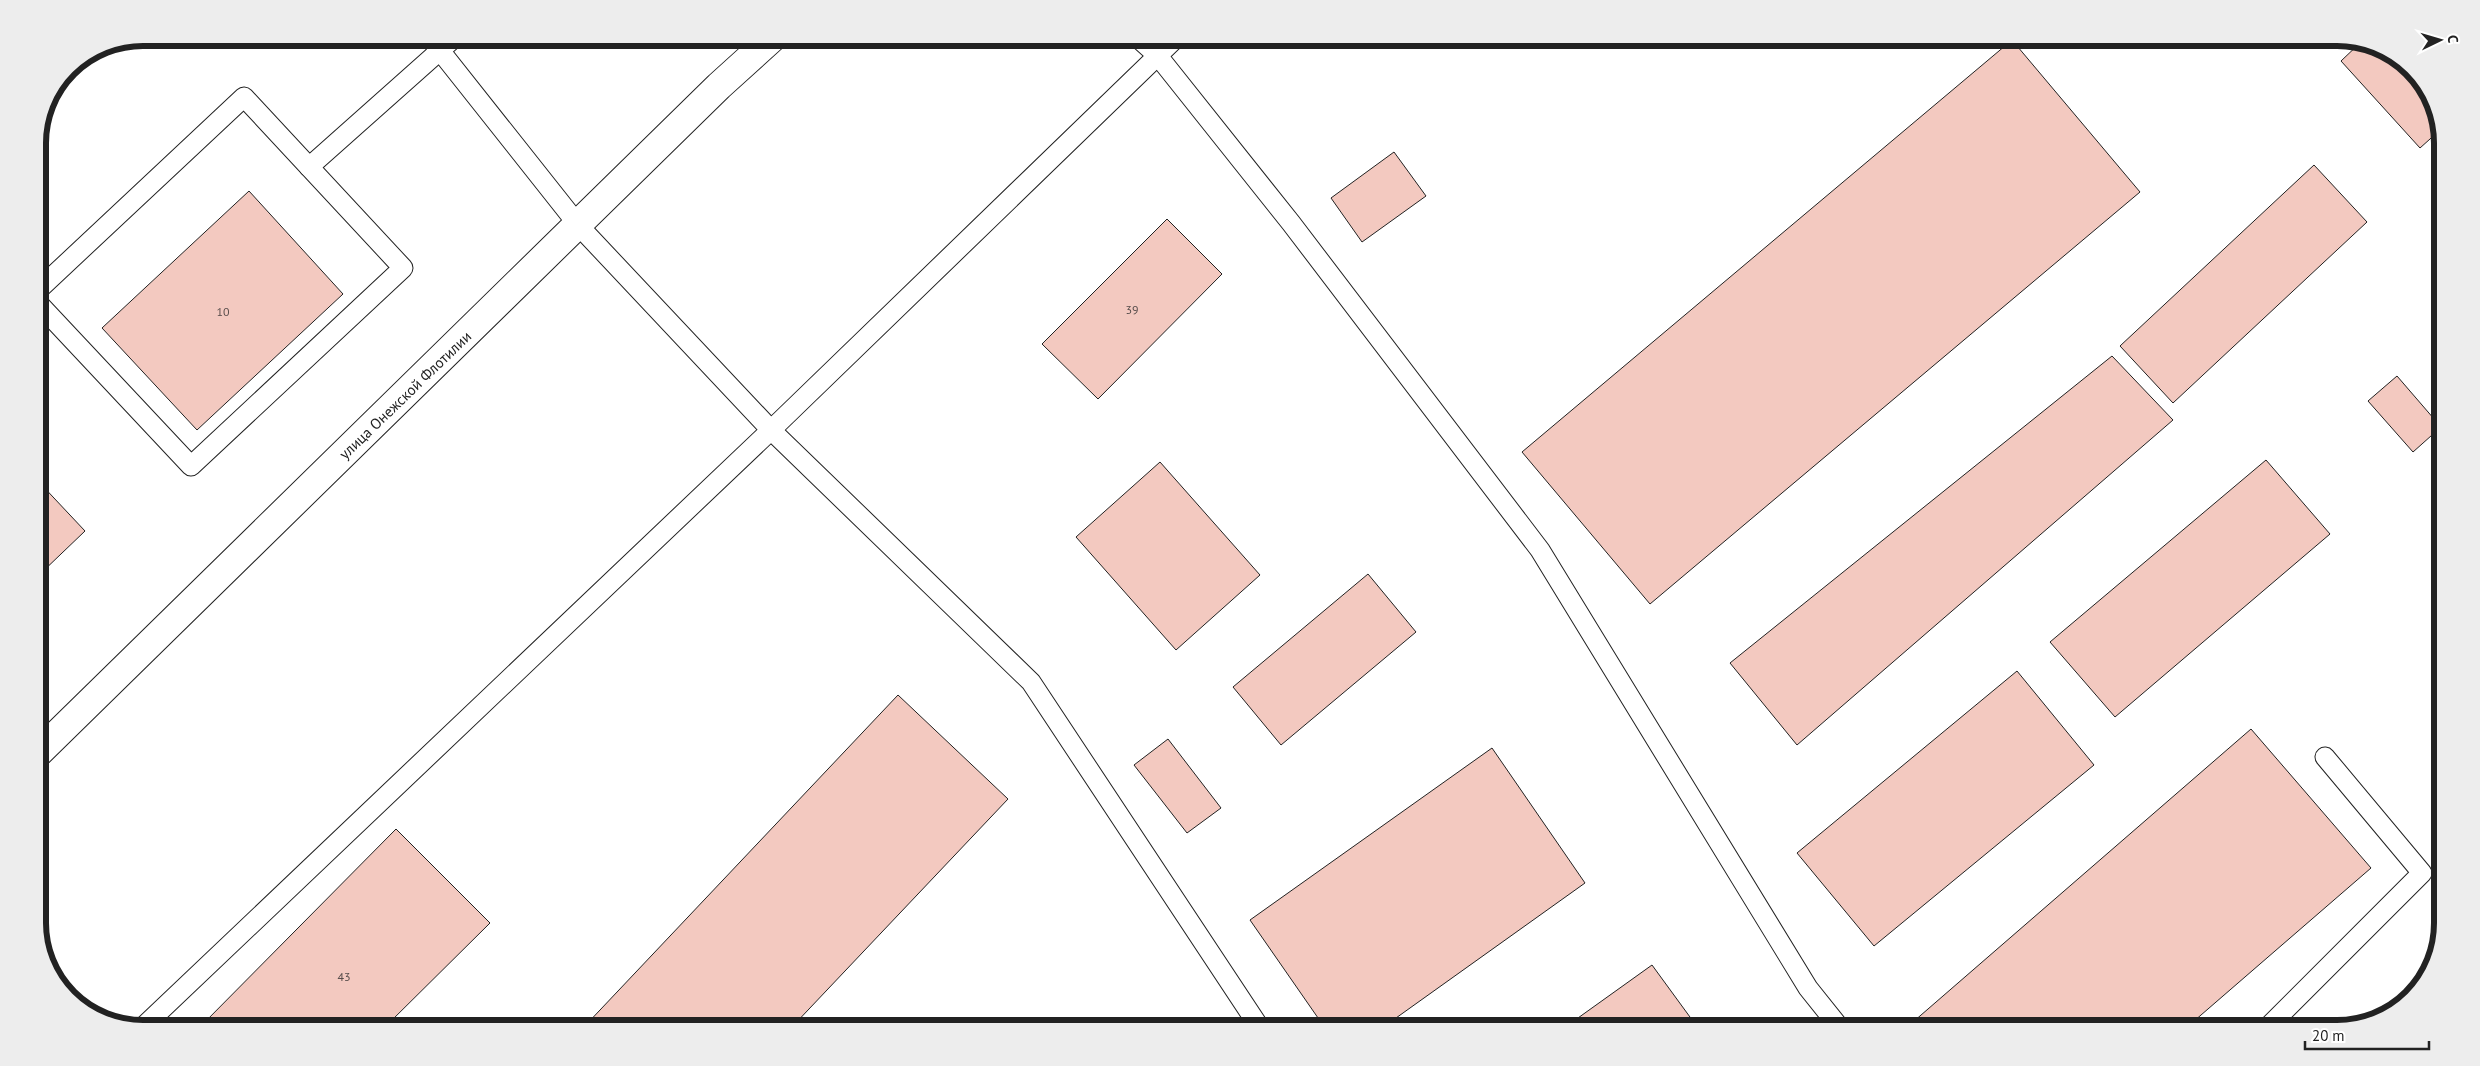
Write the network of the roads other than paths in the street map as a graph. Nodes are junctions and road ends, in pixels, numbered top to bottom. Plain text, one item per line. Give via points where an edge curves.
1 (437, 46) edge
2 (446, 46) edge
3 (763, 46) edge
4 (1147, 46) edge
5 (1168, 46) edge
6 (1158, 56) junction
7 (309, 167) junction
8 (579, 226) junction
9 (46, 283) edge
10 (46, 311) edge
11 (771, 430) junction
12 (46, 745) edge
13 (2325, 757) dead end
14 (150, 1020) edge
15 (1255, 1020) edge
16 (1834, 1020) edge
17 (2275, 1020) edge

1 - 7 lane
2 - 8 lane
3 - 8 main road, улица Онежской Флотилии
4 - 6 lane
5 - 6 lane
6 - 11 lane
6 - 16 lane via 1291,223 1540,550 1808,988
7 - 9 lane via 244,97
7 - 10 lane via 403,268 191,466
8 - 11 lane
8 - 12 main road, улица Онежской Флотилии
11 - 14 lane
11 - 15 lane via 1031,682
13 - 17 lane via 2422,873

